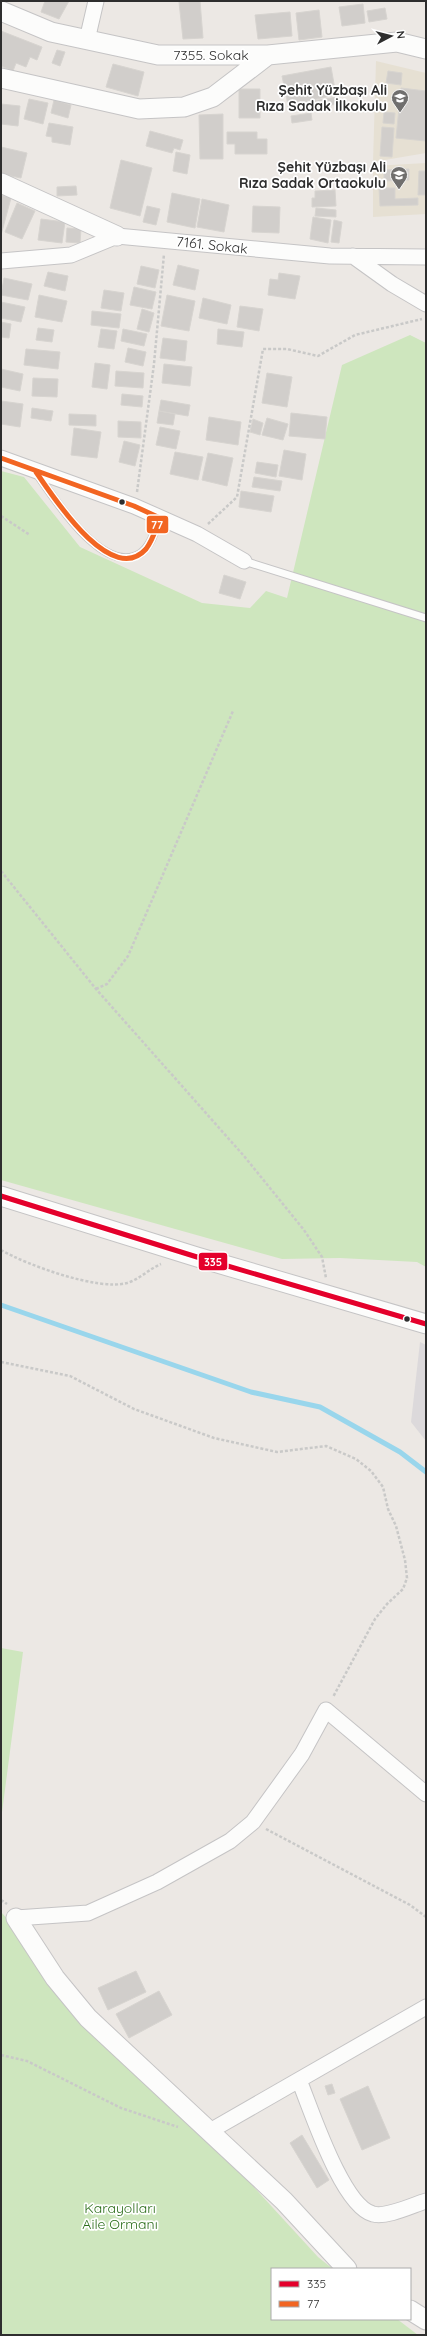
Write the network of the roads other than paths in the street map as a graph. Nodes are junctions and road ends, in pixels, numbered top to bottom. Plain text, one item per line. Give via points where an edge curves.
1 (96, 1) edge
2 (1, 11) edge
3 (87, 40) junction
4 (426, 49) edge
5 (268, 55) junction
6 (1, 78) edge
7 (1, 183) edge
8 (117, 236) junction
9 (353, 256) junction
10 (426, 256) edge
11 (1, 262) edge
12 (426, 304) edge
13 (1, 458) edge
14 (36, 472) junction
15 (160, 518) junction
16 (244, 562) joint
17 (426, 618) edge
18 (1, 1196) edge
19 (426, 1324) edge
20 (426, 1794) edge
21 (16, 1918) joint
22 (426, 2007) edge
23 (299, 2080) junction
24 (210, 2130) junction
25 (426, 2201) edge
26 (346, 2268) edge

1 - 3 street
2 - 3 street, 7355. Sokak via 52,32
3 - 5 street, 7355. Sokak via 158,55
4 - 5 street, 7355. Sokak via 397,42
5 - 6 street via 213,97 184,107 139,109
7 - 8 street
8 - 9 street, 7161. Sokak
8 - 11 street, 7161. Sokak via 71,255
9 - 10 street, 7161. Sokak
9 - 12 street
13 - 14 street
14 - 15 street via 134,506
14 - 15 lane via 60,507 92,543 109,554 126,558 141,553 148,546
15 - 16 street via 197,534
16 - 17 lane
18 - 19 street
20 - 21 street via 326,1710 302,1754 253,1822 230,1841 157,1882 88,1913
21 - 24 street via 56,1978 88,2018
22 - 23 street
23 - 24 street
23 - 25 street via 338,2176 365,2211 382,2215
24 - 26 street via 284,2201

